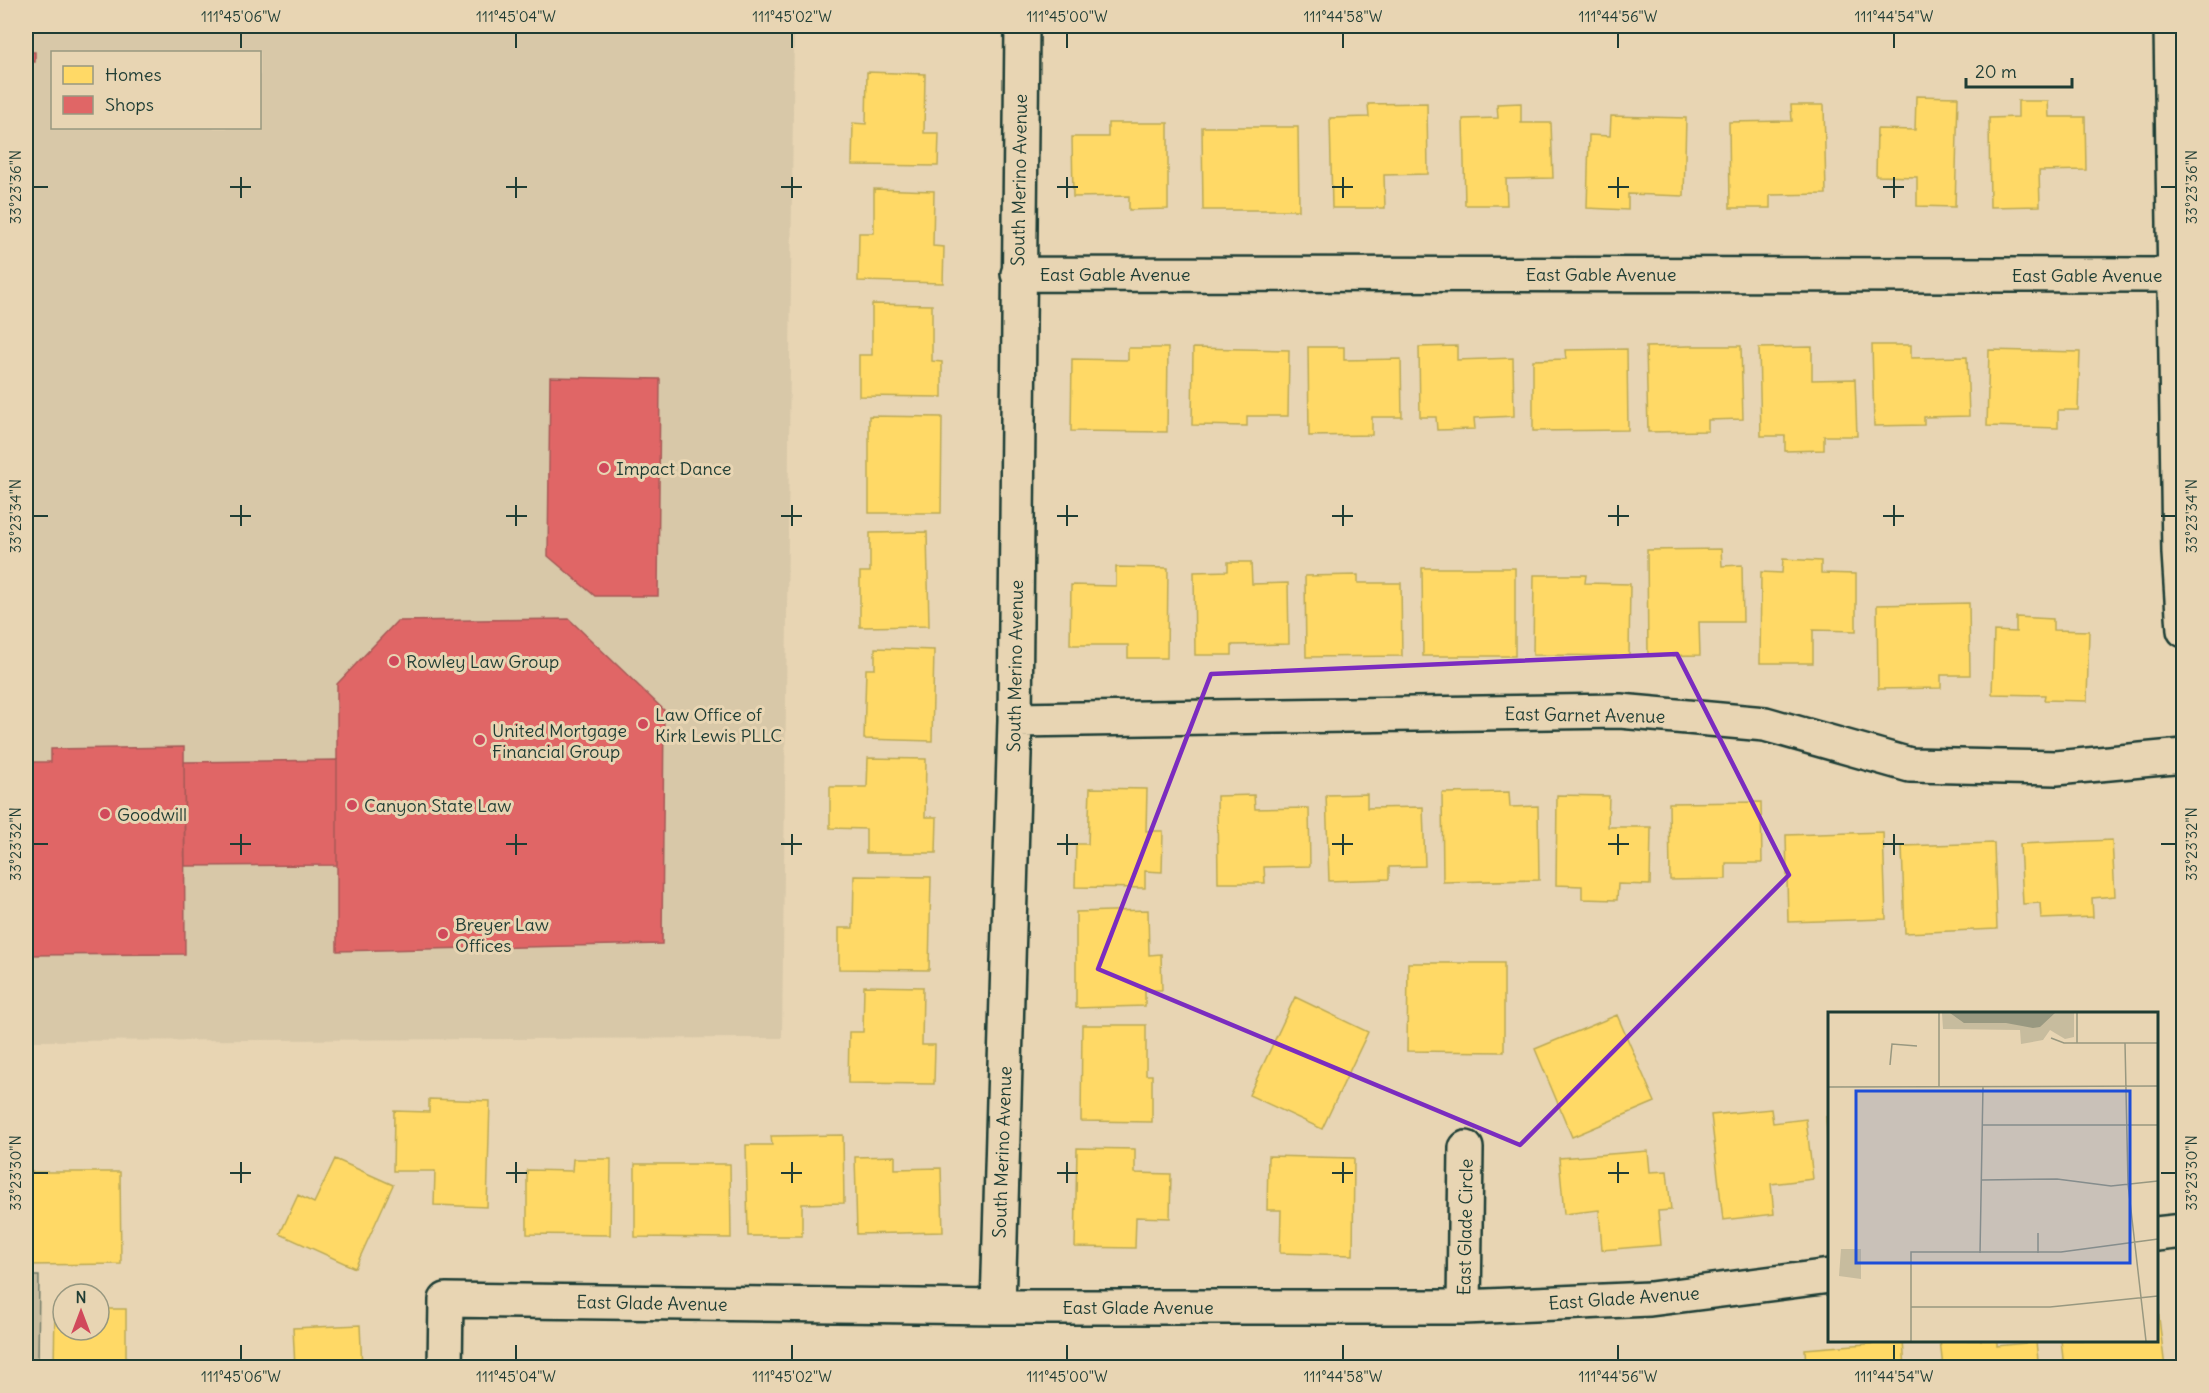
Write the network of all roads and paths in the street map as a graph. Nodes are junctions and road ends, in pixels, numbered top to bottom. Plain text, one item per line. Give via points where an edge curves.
1 (1022, 26) edge
2 (2171, 26) edge
3 (1018, 274) junction
4 (2180, 275) edge
5 (2184, 630) edge
6 (1015, 720) junction
7 (2184, 756) edge
8 (1466, 1148) dead end
9 (2184, 1231) edge
10 (2158, 1234) edge
11 (1828, 1276) edge
12 (998, 1307) junction
13 (1464, 1307) junction
14 (445, 1368) edge

1 - 3 street, South Merino Avenue
2 - 4 street
3 - 4 street, East Gable Avenue
3 - 6 street, South Merino Avenue
4 - 5 street via 2179,553
6 - 7 street, East Garnet Avenue via 1620,711 1765,724 1910,765 2056,768
6 - 12 street, South Merino Avenue
8 - 13 street, East Glade Circle
9 - 10 street
11 - 13 street, East Glade Avenue via 1650,1299
12 - 13 street, East Glade Avenue
12 - 14 street, East Glade Avenue via 446,1300

